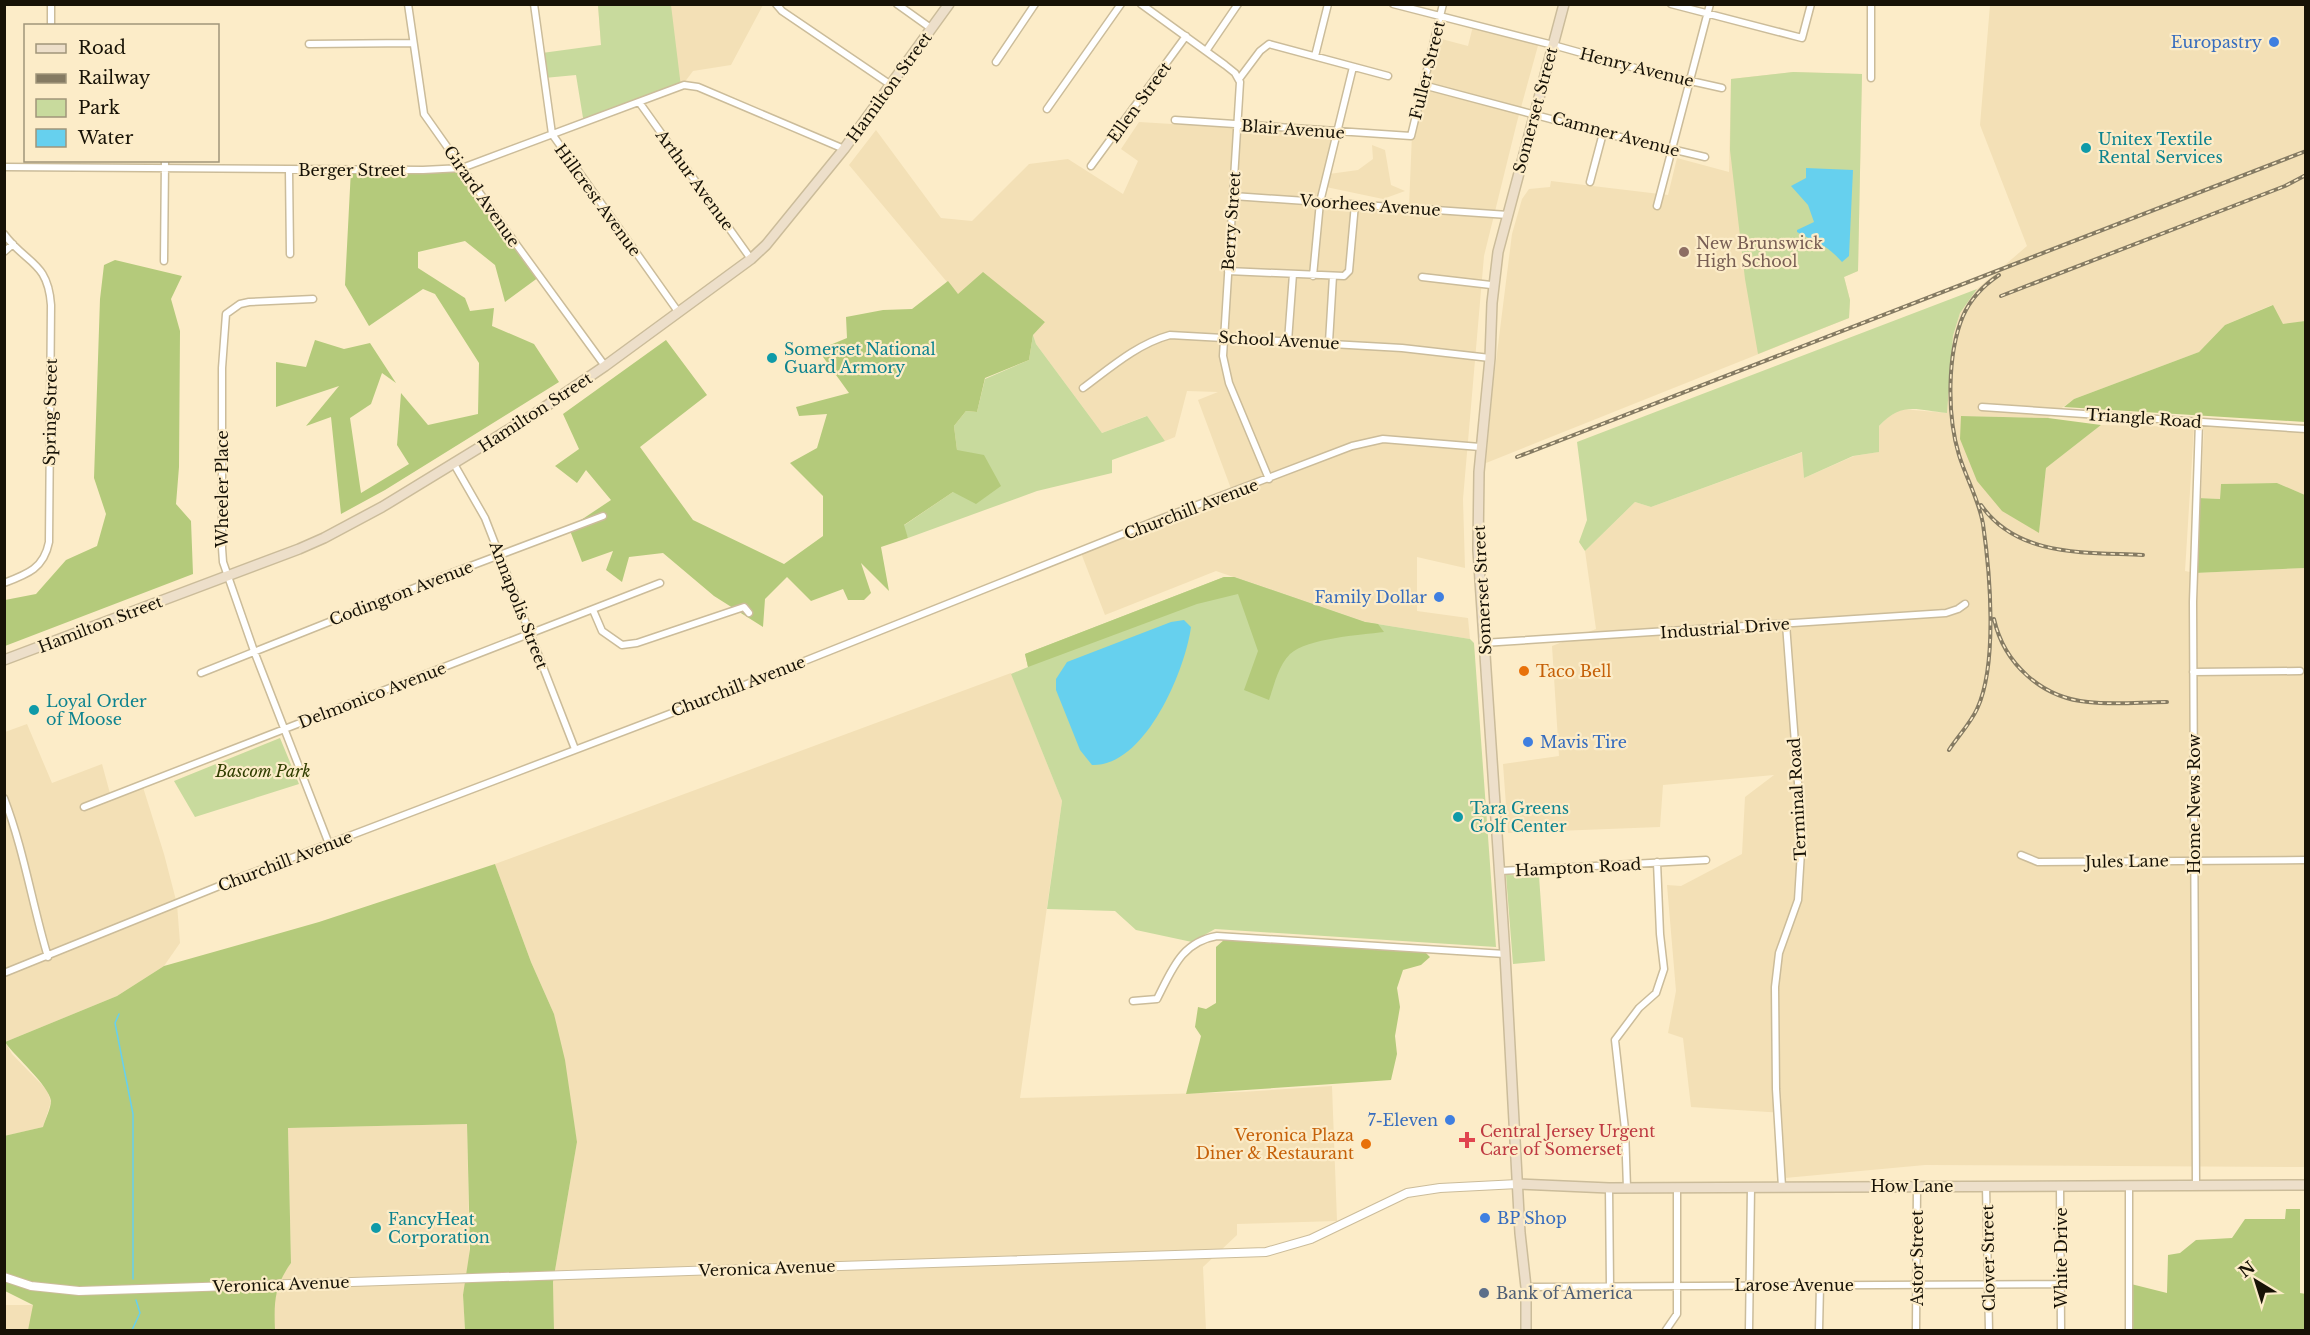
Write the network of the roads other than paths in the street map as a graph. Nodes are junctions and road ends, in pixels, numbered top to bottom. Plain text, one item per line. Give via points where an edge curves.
1 (51, 4) edge
2 (408, 4) edge
3 (534, 4) edge
4 (776, 4) edge
5 (787, 4) edge
6 (897, 4) edge
7 (949, 4) edge
8 (1035, 4) edge
9 (1121, 4) edge
10 (1142, 4) edge
11 (1238, 4) edge
12 (1328, 4) edge
13 (1393, 4) edge
14 (1443, 4) edge
15 (1564, 4) edge
16 (1671, 4) edge
17 (1710, 4) edge
18 (1811, 4) edge
19 (1871, 4) edge
20 (782, 11) junction
21 (1707, 13) junction
22 (1440, 16) junction
23 (51, 24) edge
24 (932, 29) junction
25 (1186, 36) junction
26 (413, 43) junction
27 (309, 44) dead end
28 (1553, 45) junction
29 (1206, 51) junction
30 (1316, 56) junction
31 (996, 62) dead end
32 (1353, 67) junction
33 (1388, 76) dead end
34 (1871, 78) dead end
35 (1239, 79) junction
36 (1690, 80) junction
37 (891, 85) junction
38 (1423, 85) junction
39 (1722, 88) dead end
40 (639, 102) junction
41 (1047, 109) dead end
42 (1534, 113) junction
43 (1175, 120) dead end
44 (1238, 126) junction
45 (1339, 132) junction
46 (1603, 133) junction
47 (552, 135) junction
48 (1411, 136) joint
49 (844, 149) junction
50 (1671, 149) junction
51 (1705, 157) dead end
52 (165, 162) edge
53 (49, 164) edge
54 (1091, 166) dead end
55 (4, 167) edge
56 (462, 168) junction
57 (165, 169) junction
58 (289, 170) junction
59 (1590, 182) dead end
60 (1233, 196) junction
61 (1320, 202) junction
62 (1355, 204) junction
63 (1657, 206) dead end
64 (1508, 215) junction
65 (4, 234) edge
66 (13, 244) junction
67 (4, 252) edge
68 (290, 254) dead end
69 (751, 259) junction
70 (164, 261) dead end
71 (1228, 271) junction
72 (1293, 274) junction
73 (1313, 276) junction
74 (1333, 276) junction
75 (1422, 277) dead end
76 (1493, 287) junction
77 (312, 299) dead end
78 (679, 313) junction
79 (1224, 337) junction
80 (1288, 341) junction
81 (1329, 342) junction
82 (1491, 358) junction
83 (605, 366) junction
84 (1083, 388) dead end
85 (1982, 407) dead end
86 (2199, 422) junction
87 (2306, 429) edge
88 (1480, 447) junction
89 (454, 464) junction
90 (1269, 479) junction
91 (603, 516) dead end
92 (500, 555) junction
93 (228, 576) junction
94 (4, 583) edge
95 (660, 583) dead end
96 (1965, 603) dead end
97 (594, 610) junction
98 (749, 613) dead end
99 (1786, 624) junction
100 (530, 635) junction
101 (1483, 643) junction
102 (254, 651) junction
103 (4, 660) edge
104 (2300, 670) dead end
105 (2193, 672) junction
106 (201, 673) dead end
107 (284, 730) junction
108 (575, 749) junction
109 (4, 798) edge
110 (84, 807) dead end
111 (329, 844) junction
112 (2021, 855) dead end
113 (1706, 860) dead end
114 (2194, 860) junction
115 (2306, 860) edge
116 (1657, 862) junction
117 (1500, 871) junction
118 (1505, 954) junction
119 (48, 957) junction
120 (4, 974) edge
121 (1133, 1001) dead end
122 (1518, 1184) junction
123 (2129, 1185) junction
124 (2196, 1185) junction
125 (2306, 1185) edge
126 (1917, 1186) junction
127 (1986, 1186) junction
128 (2060, 1186) junction
129 (1751, 1187) junction
130 (1782, 1187) junction
131 (1609, 1188) junction
132 (1627, 1188) junction
133 (1677, 1188) junction
134 (4, 1277) edge
135 (1988, 1284) junction
136 (2061, 1284) junction
137 (1820, 1285) junction
138 (1917, 1285) junction
139 (1610, 1286) junction
140 (1678, 1286) junction
141 (1750, 1286) junction
142 (1526, 1287) junction
143 (1527, 1330) edge
144 (1666, 1330) edge
145 (1749, 1330) edge
146 (1819, 1330) edge
147 (1916, 1330) edge
148 (1989, 1330) edge
149 (2061, 1330) edge
150 (2129, 1330) edge

1 - 23 street
2 - 26 street, Girard Avenue
3 - 47 street, Hillcrest Avenue
4 - 20 street
5 - 20 street
6 - 24 street
7 - 24 main road, Hamilton Street
8 - 31 street
9 - 41 street
10 - 25 street
11 - 29 street
12 - 30 street
13 - 22 street, Henry Avenue
14 - 22 street, Fuller Street
15 - 28 main road, Somerset Street
16 - 21 street
17 - 21 street
18 - 21 street via 1802,38
19 - 34 street
20 - 37 street
21 - 36 street
22 - 28 street, Henry Avenue
22 - 38 street, Fuller Street
24 - 37 main road, Hamilton Street
25 - 29 street
25 - 54 street, Ellen Street
26 - 27 street
26 - 56 street, Girard Avenue via 424,114
28 - 36 street, Henry Avenue
28 - 42 main road, Somerset Street
29 - 35 street
30 - 32 street
30 - 35 street via 1269,44
32 - 33 street
32 - 45 street
35 - 44 street, Berry Street
36 - 39 street, Henry Avenue
36 - 50 street
37 - 49 main road, Hamilton Street
38 - 42 street, Camner Avenue
38 - 48 street, Fuller Street
40 - 47 street, Berger Street
40 - 49 street, Berger Street via 684,85 698,87
40 - 69 street, Arthur Avenue
42 - 46 street, Camner Avenue
42 - 64 main road, Somerset Street
43 - 44 street, Blair Avenue
44 - 45 street, Blair Avenue
44 - 60 street, Berry Street
45 - 48 street, Blair Avenue
45 - 61 street
46 - 50 street, Camner Avenue
46 - 59 street
47 - 56 street, Berger Street
47 - 78 street, Hillcrest Avenue
49 - 69 main road, Hamilton Street via 780,230
50 - 51 street, Camner Avenue
50 - 63 street
52 - 57 street
53 - 55 street, Berger Street
53 - 57 street, Berger Street
56 - 58 street, Berger Street
56 - 83 street, Girard Avenue
57 - 58 street, Berger Street
57 - 70 street
58 - 68 street
60 - 61 street, Voorhees Avenue
60 - 71 street, Berry Street
61 - 62 street, Voorhees Avenue
61 - 73 street
62 - 64 street, Voorhees Avenue
62 - 74 street via 1349,271 1344,276
64 - 76 main road, Somerset Street
65 - 66 street, Spring Street
66 - 67 street
66 - 94 street, Spring Street via 37,265 50,292 49,542 41,564
69 - 78 main road, Hamilton Street
71 - 72 street
71 - 79 street, Berry Street
72 - 73 street
72 - 80 street
73 - 74 street
74 - 81 street
75 - 76 street
76 - 82 main road, Somerset Street
77 - 93 street, Wheeler Place via 249,302 226,314 222,368 222,537
78 - 83 main road, Hamilton Street
79 - 80 street, School Avenue
79 - 84 street, School Avenue via 1170,335 1154,339
79 - 90 street, Berry Street via 1224,366 1229,383
80 - 81 street, School Avenue
81 - 82 street, School Avenue
82 - 88 main road, Somerset Street
83 - 89 main road, Hamilton Street
85 - 86 street, Triangle Road
86 - 87 street, Triangle Road
86 - 105 street, Home News Row
88 - 90 street, Churchill Avenue via 1369,441
88 - 101 main road, Somerset Street via 1478,550
89 - 92 street, Annapolis Street via 478,504
89 - 93 main road, Hamilton Street via 324,538
90 - 108 street, Churchill Avenue
91 - 92 street, Codington Avenue
92 - 100 street, Annapolis Street
92 - 102 street, Codington Avenue
93 - 102 street, Wheeler Place
93 - 103 main road, Hamilton Street
95 - 97 street, Delmonico Avenue
96 - 99 street, Industrial Drive via 1946,613
97 - 98 street via 603,631 622,645 744,607
97 - 100 street, Delmonico Avenue
99 - 101 street, Industrial Drive
99 - 130 street, Terminal Road via 1802,836 1798,900 1779,953 1775,987
100 - 107 street, Delmonico Avenue
100 - 108 street, Annapolis Street
101 - 117 main road, Somerset Street
102 - 106 street, Codington Avenue
102 - 107 street, Wheeler Place
104 - 105 street
105 - 114 street, Home News Row
107 - 110 street, Delmonico Avenue
107 - 111 street, Wheeler Place
108 - 111 street, Churchill Avenue
109 - 119 street via 18,836
111 - 119 street, Churchill Avenue
112 - 114 street, Jules Lane via 2038,862
113 - 116 street, Hampton Road
114 - 115 street, Jules Lane
114 - 124 street, Home News Row
116 - 117 street, Hampton Road
116 - 132 street, Hampton Road via 1664,969 1656,993 1615,1040
117 - 118 main road, Somerset Street
118 - 121 street via 1217,936 1183,952 1157,999
118 - 122 main road, Somerset Street
119 - 120 street, Churchill Avenue
122 - 131 main road, How Lane
122 - 134 street, Veronica Avenue via 1407,1193 1311,1239 1266,1252 79,1291 31,1286
122 - 142 main road, Somerset Street
123 - 124 main road, How Lane
123 - 128 main road, How Lane
123 - 150 street
124 - 125 main road, How Lane
126 - 127 main road, How Lane
126 - 130 main road, How Lane
126 - 138 street, Astor Street
127 - 128 main road, How Lane
127 - 135 street, Clover Street
128 - 136 street, White Drive
129 - 130 main road, How Lane
129 - 133 main road, How Lane
129 - 141 street
131 - 132 main road, How Lane
131 - 139 street
132 - 133 main road, How Lane
133 - 140 street
135 - 136 street, Larose Avenue
135 - 138 street, Larose Avenue
135 - 148 street, Clover Street
136 - 149 street, White Drive
137 - 138 street, Larose Avenue
137 - 141 street, Larose Avenue
137 - 146 street
138 - 147 street, Astor Street
139 - 140 street, Larose Avenue
139 - 142 street, Larose Avenue
140 - 141 street, Larose Avenue
140 - 144 street via 1677,1314
141 - 145 street
142 - 143 main road, Somerset Street

